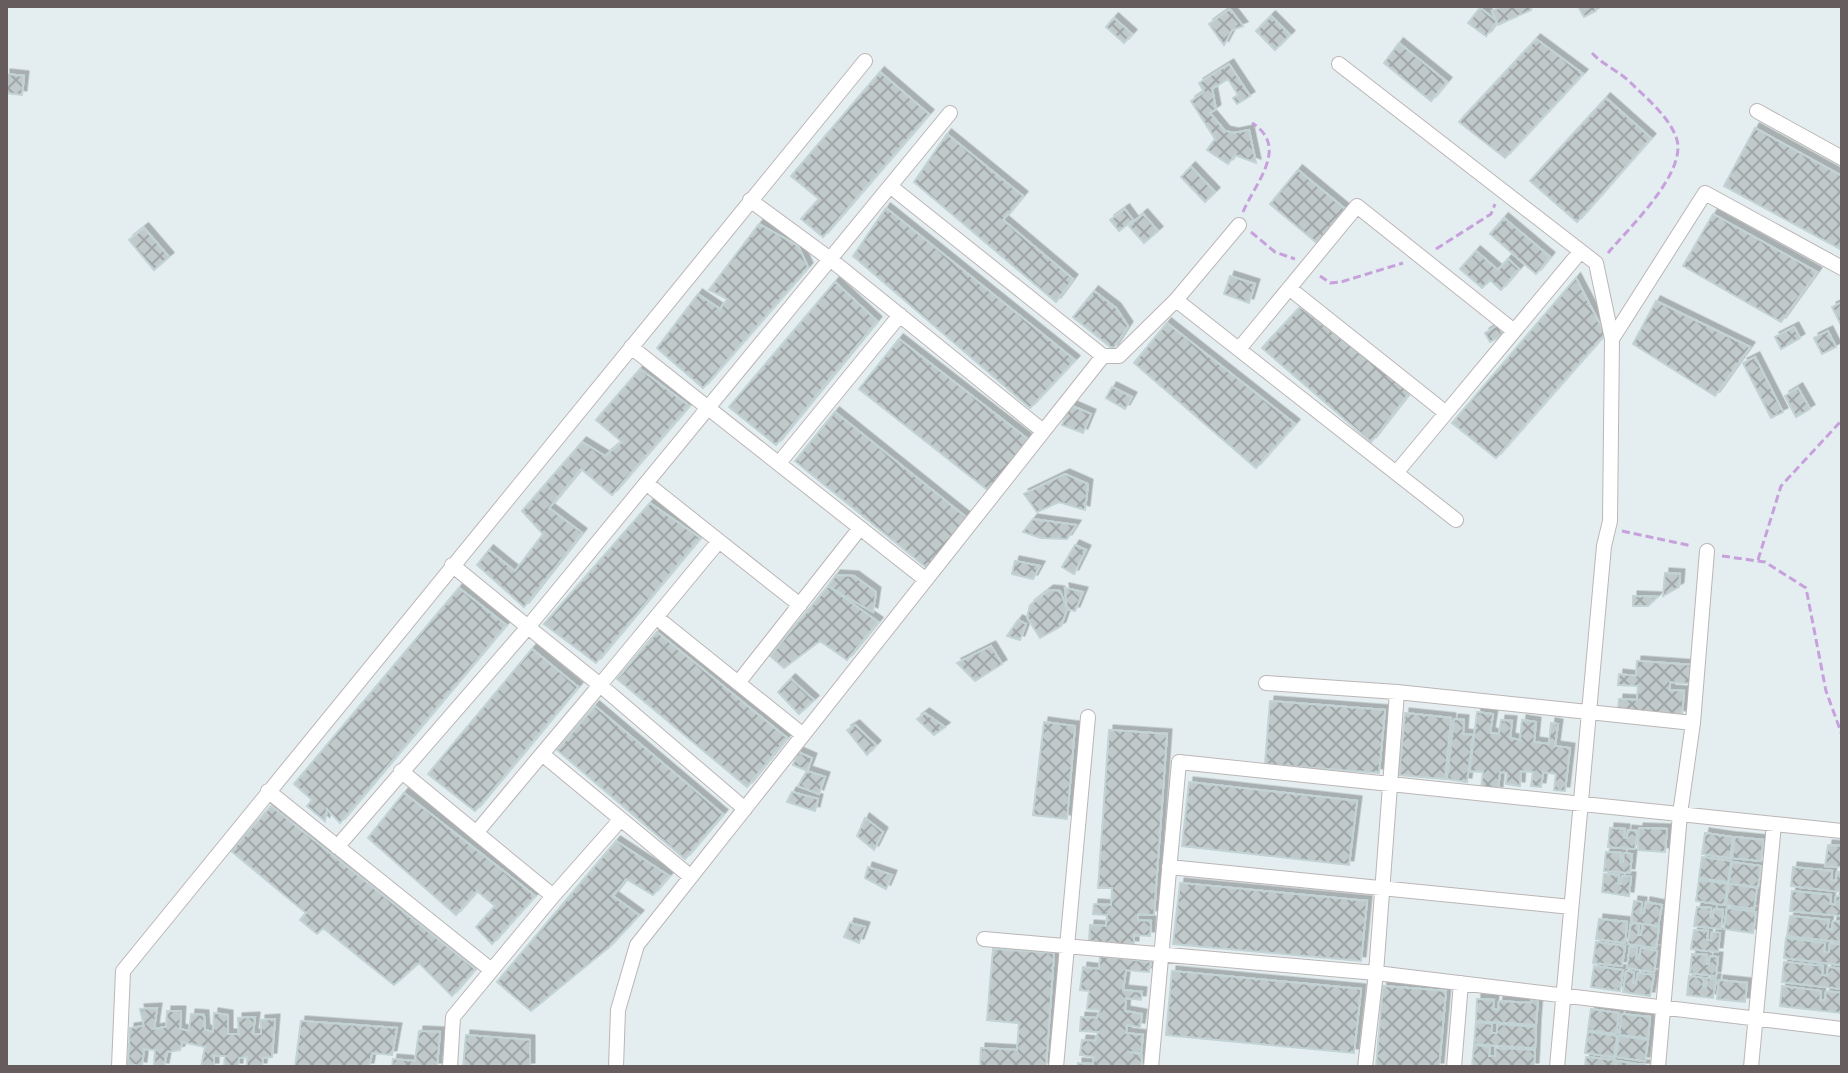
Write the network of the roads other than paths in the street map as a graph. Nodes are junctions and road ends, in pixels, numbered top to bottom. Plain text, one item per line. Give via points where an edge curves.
1 (865, 61) dead end
2 (1339, 64) dead end
3 (1757, 111) dead end
4 (950, 113) dead end
5 (1842, 158) edge
6 (890, 186) junction
7 (750, 200) junction
8 (1239, 225) dead end
9 (1580, 252) junction
10 (830, 259) junction
11 (1842, 268) edge
12 (1289, 288) junction
13 (1176, 300) junction
14 (900, 315) junction
15 (1514, 331) junction
16 (1612, 339) junction
17 (631, 347) junction
18 (1239, 349) junction
19 (1103, 356) junction
20 (708, 407) junction
21 (1446, 413) junction
22 (1043, 431) junction
23 (779, 463) junction
24 (1396, 473) junction
25 (646, 483) junction
26 (1456, 520) dead end
27 (860, 528) junction
28 (719, 541) junction
29 (1707, 551) road end
30 (452, 565) junction
31 (926, 580) junction
32 (800, 605) junction
33 (656, 617) junction
34 (528, 627) junction
35 (738, 683) junction
36 (1266, 683) dead end
37 (600, 685) junction
38 (1397, 692) junction
39 (1589, 711) junction
40 (1088, 717) dead end
41 (1693, 723) junction
42 (803, 735) junction
43 (542, 754) junction
44 (401, 771) junction
45 (1390, 784) junction
46 (268, 791) junction
47 (1580, 804) junction
48 (745, 809) junction
49 (1680, 814) junction
50 (621, 819) junction
51 (1774, 824) junction
52 (1842, 831) edge
53 (476, 833) junction
54 (337, 847) junction
55 (1169, 867) junction
56 (691, 877) junction
57 (1383, 888) junction
58 (553, 896) junction
59 (1571, 907) junction
60 (984, 939) dead end
61 (1067, 947) junction
62 (1161, 956) junction
63 (490, 969) junction
64 (1376, 973) junction
65 (1461, 983) junction
66 (1563, 995) junction
67 (1664, 1007) junction
68 (1754, 1018) junction
69 (1842, 1029) edge
70 (119, 1067) edge
71 (450, 1067) edge
72 (616, 1067) edge
73 (1056, 1067) edge
74 (1151, 1067) edge
75 (1365, 1067) edge
76 (1454, 1067) edge
77 (1557, 1067) edge
78 (1658, 1067) edge
79 (1751, 1067) edge

1 - 7 street
2 - 9 street
3 - 5 street
4 - 6 street
6 - 10 street
6 - 19 street
7 - 10 street
7 - 17 street
8 - 13 street
9 - 15 street
9 - 16 street via 1596,263
10 - 14 street
10 - 20 street
11 - 16 street via 1705,193
12 - 15 street via 1357,206
12 - 18 street
12 - 21 street
13 - 18 street
13 - 19 street via 1119,356
14 - 22 street
14 - 23 street
15 - 21 street
16 - 39 street via 1610,521
17 - 20 street
17 - 30 street
18 - 24 street
19 - 22 street
20 - 23 street
20 - 25 street
21 - 24 street
22 - 31 street
23 - 27 street
24 - 26 street
25 - 28 street
25 - 34 street
27 - 31 street
27 - 32 street
28 - 32 street
28 - 33 street
29 - 41 street
30 - 34 street
30 - 46 street
31 - 42 street
32 - 35 street
33 - 35 street
33 - 37 street
34 - 37 street
34 - 44 street
35 - 42 street
36 - 38 street
37 - 43 street
37 - 48 street
38 - 39 street
38 - 45 street
39 - 41 street
39 - 47 street
40 - 61 street
41 - 49 street
42 - 48 street
43 - 50 street
43 - 53 street
44 - 53 street
44 - 54 street
45 - 47 street
45 - 55 street via 1179,762
45 - 57 street
46 - 54 street
46 - 70 street via 123,971
47 - 49 street
47 - 59 street
48 - 56 street
49 - 51 street
49 - 67 street
50 - 56 street
50 - 58 street
51 - 52 street
51 - 68 street
53 - 58 street
54 - 63 street
55 - 57 street
55 - 62 street
56 - 72 street via 637,945 618,1010
57 - 59 street
57 - 64 street
58 - 63 street
59 - 66 street
60 - 61 street
61 - 62 street
61 - 73 street
62 - 64 street
62 - 74 street
63 - 71 street via 453,1017
64 - 65 street
64 - 75 street
65 - 66 street
65 - 76 street
66 - 67 street
66 - 77 street
67 - 68 street
67 - 78 street
68 - 69 street
68 - 79 street

